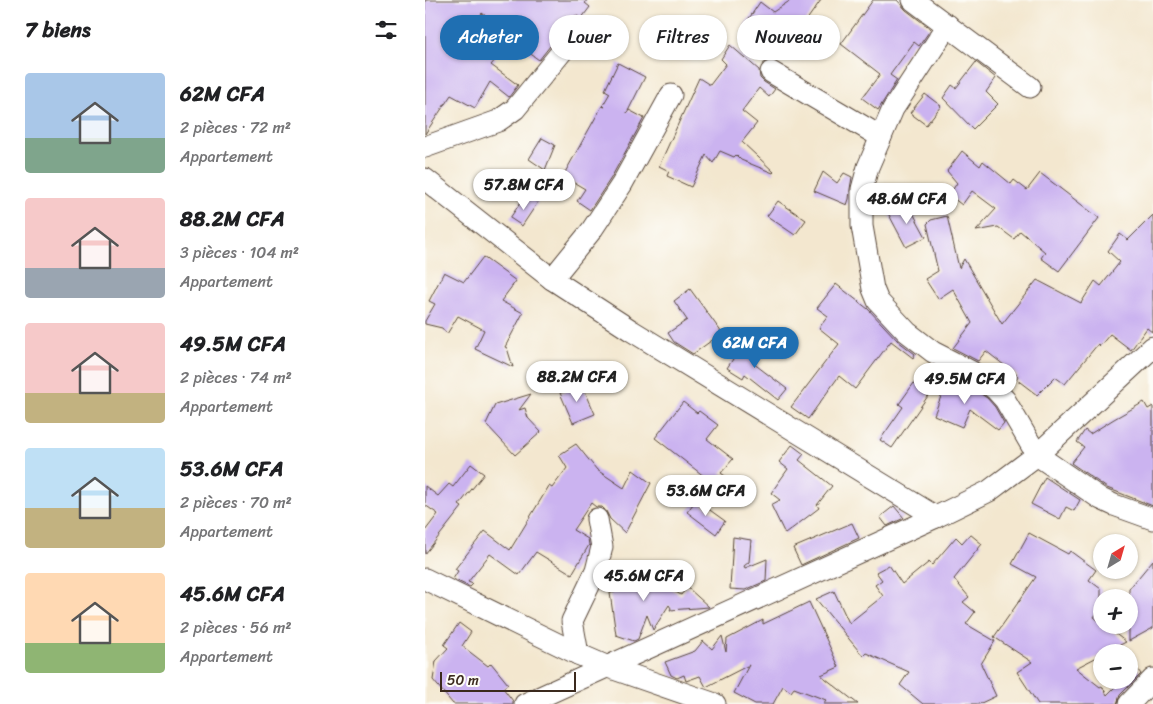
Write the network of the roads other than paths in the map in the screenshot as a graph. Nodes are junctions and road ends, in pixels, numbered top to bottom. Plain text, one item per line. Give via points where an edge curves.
1 (913, 0) edge
2 (948, 25) junction
3 (555, 60) edge
4 (771, 72) dead end
5 (1030, 86) dead end
6 (671, 95) dead end
7 (881, 137) junction
8 (425, 147) edge
9 (425, 179) edge
10 (553, 279) junction
11 (1153, 347) edge
12 (1037, 455) junction
13 (936, 517) junction
14 (597, 519) dead end
15 (1153, 519) edge
16 (425, 580) edge
17 (578, 654) junction
18 (608, 667) junction
19 (1153, 679) edge
20 (525, 704) edge
21 (715, 704) edge
22 (1129, 704) edge

1 - 2 street
2 - 5 street
2 - 7 street via 893,109
3 - 8 street via 515,109 498,121
4 - 7 street
6 - 10 street via 622,184 591,231
7 - 12 street via 862,189 862,226 878,301 907,332 933,352 972,372 995,389 1005,400
9 - 10 street
10 - 13 street
11 - 12 street
12 - 13 street via 989,490
12 - 15 street via 1101,499
13 - 18 street
14 - 17 street via 602,547 596,571 572,621
16 - 17 street
17 - 18 street
18 - 20 street
18 - 21 street
19 - 22 street

